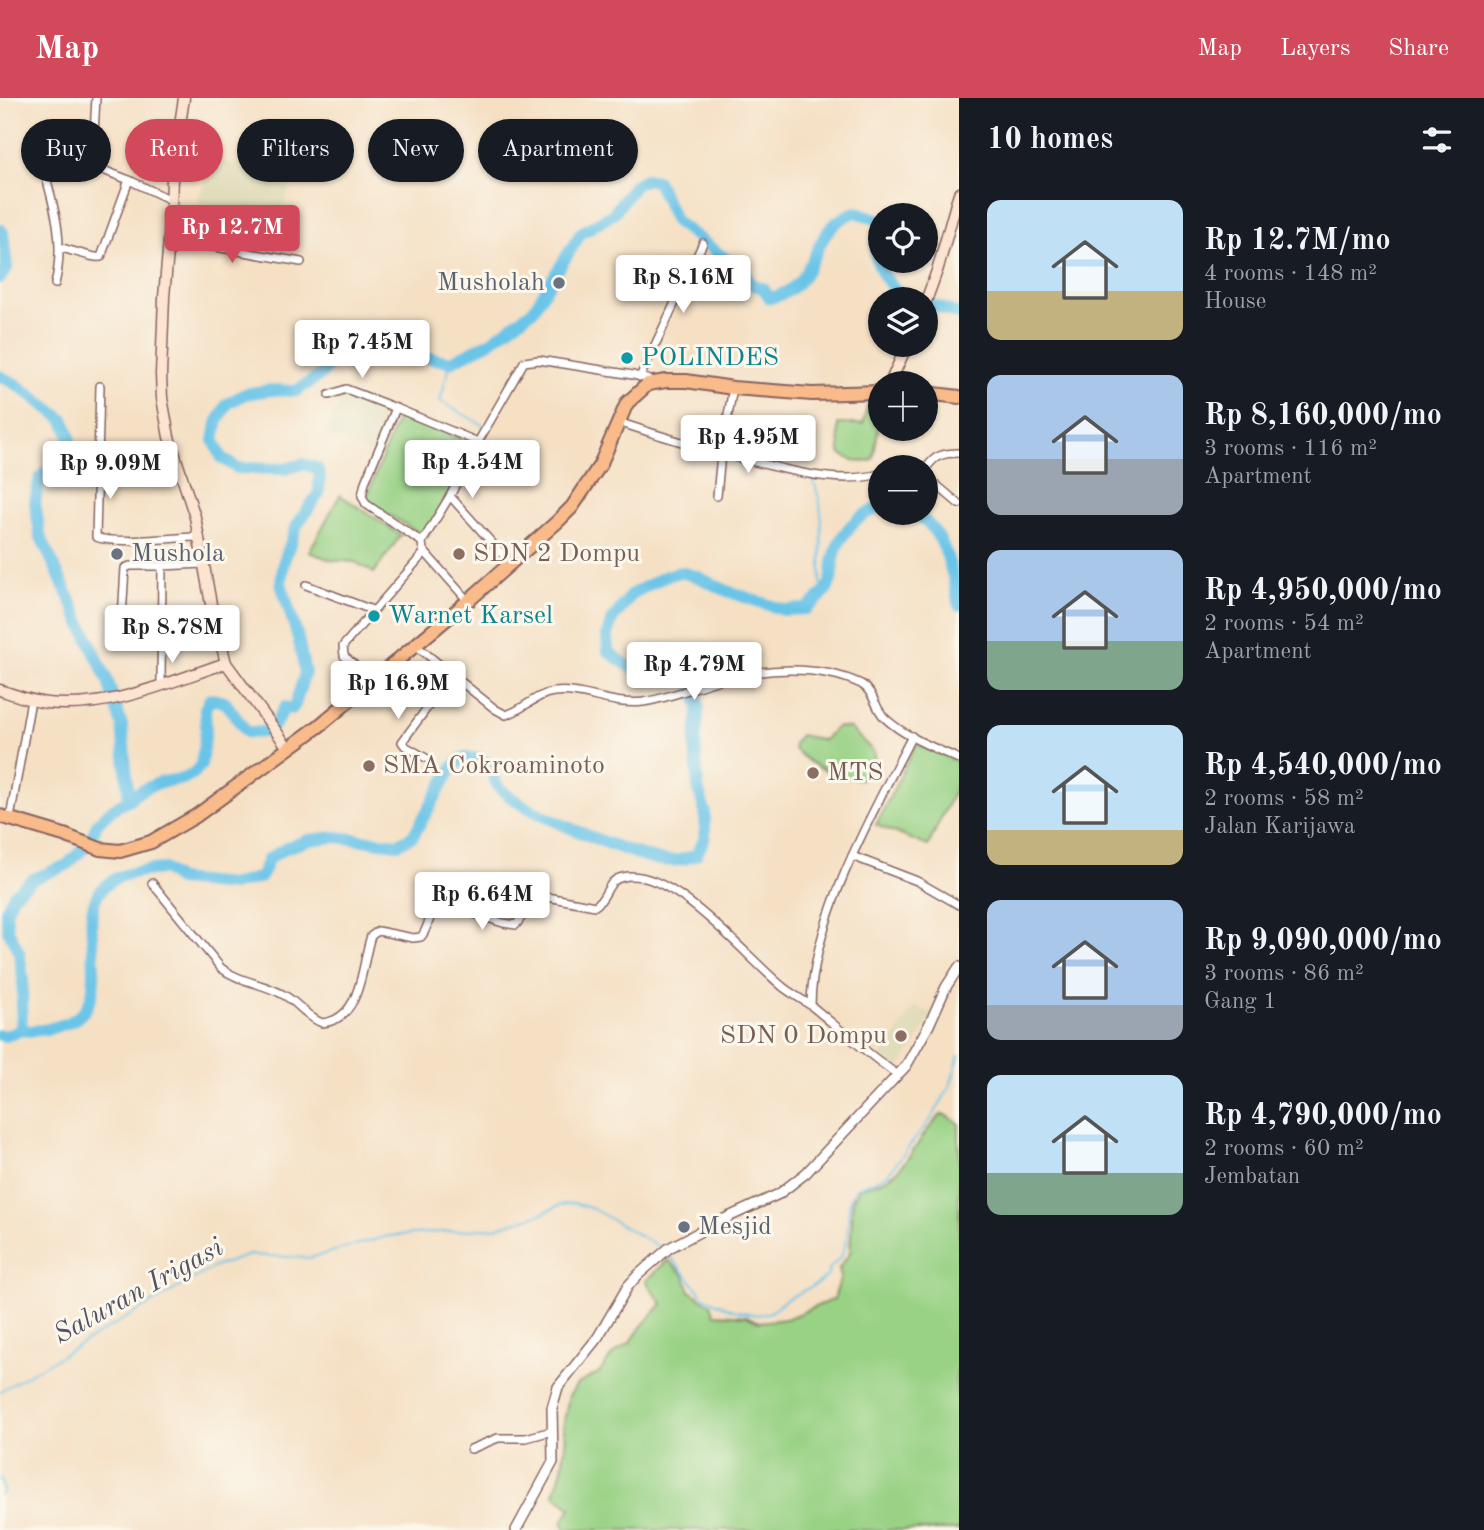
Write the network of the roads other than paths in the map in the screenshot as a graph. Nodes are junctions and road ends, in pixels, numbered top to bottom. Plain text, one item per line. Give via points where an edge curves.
1 (96, 98) edge
2 (184, 98) edge
3 (95, 119) edge
4 (48, 182) edge
5 (128, 182) edge
6 (133, 182) edge
7 (959, 193) edge
8 (171, 200) junction
9 (955, 223) edge
10 (169, 239) junction
11 (703, 243) dead end
12 (61, 248) junction
13 (301, 262) dead end
14 (55, 284) dead end
15 (931, 287) edge
16 (637, 376) junction
17 (655, 382) junction
18 (100, 386) dead end
19 (733, 388) junction
20 (638, 391) junction
21 (868, 392) edge
22 (938, 394) edge
23 (329, 395) dead end
24 (959, 397) edge
25 (396, 408) junction
26 (618, 422) junction
27 (478, 442) junction
28 (959, 453) edge
29 (721, 454) junction
30 (938, 456) edge
31 (868, 475) edge
32 (938, 486) edge
33 (450, 496) junction
34 (717, 496) dead end
35 (959, 504) edge
36 (200, 537) junction
37 (422, 542) junction
38 (425, 552) junction
39 (510, 563) junction
40 (204, 564) junction
41 (162, 566) junction
42 (306, 585) dead end
43 (468, 601) junction
44 (372, 610) junction
45 (122, 618) dead end
46 (414, 644) junction
47 (226, 663) junction
48 (452, 674) junction
49 (372, 680) junction
50 (161, 685) junction
51 (0, 690) edge
52 (32, 700) junction
53 (912, 736) junction
54 (289, 749) junction
55 (426, 758) dead end
56 (959, 760) edge
57 (5, 817) edge
58 (852, 856) junction
59 (152, 883) dead end
60 (959, 905) edge
61 (959, 967) edge
62 (811, 1005) junction
63 (898, 1076) junction
64 (552, 1431) junction
65 (471, 1449) dead end
66 (516, 1530) edge

1 - 3 street
2 - 8 main road
4 - 12 street
5 - 12 street via 102,257
6 - 8 street
7 - 9 main road
8 - 10 main road
9 - 15 main road
10 - 13 street
10 - 36 main road via 162,398
11 - 16 street
12 - 14 street
16 - 17 street
16 - 20 street
16 - 27 street via 526,361
17 - 19 highway
17 - 20 highway
18 - 36 street via 96,537
19 - 21 highway
19 - 29 street
20 - 26 highway
22 - 24 highway
23 - 25 street via 346,389
25 - 27 street
25 - 37 street via 362,496 366,504
26 - 29 street
26 - 39 highway via 600,465 572,507
27 - 33 street
28 - 30 street
29 - 31 street via 818,476
29 - 34 street
32 - 35 street
33 - 37 street
33 - 39 street
36 - 40 main road
37 - 38 street
38 - 43 street
38 - 44 street
39 - 43 highway
40 - 41 street
40 - 47 main road
41 - 45 street via 125,568
41 - 50 street
42 - 44 street
43 - 46 highway
44 - 49 street via 342,648 344,656
46 - 48 street
46 - 49 highway
47 - 50 main road
47 - 54 main road
48 - 53 street via 506,715 552,692 623,704 722,679 805,671 850,680 868,689 883,716
48 - 55 street via 402,741
49 - 54 highway
50 - 52 main road via 100,701
51 - 52 main road
52 - 57 street
53 - 56 street
53 - 58 street
54 - 57 highway via 224,798 151,842 120,851
58 - 60 street via 917,881
58 - 62 street via 827,922
59 - 62 street via 221,968 282,994 322,1023 337,1018 354,1000 368,944 378,931 421,937 439,905 516,925 537,895 595,906 614,881 630,876 675,892 781,985
61 - 63 street
62 - 63 street
63 - 64 street via 792,1185 669,1248 638,1275 586,1354 558,1387
64 - 65 street via 526,1438 498,1438
64 - 66 street via 551,1468

